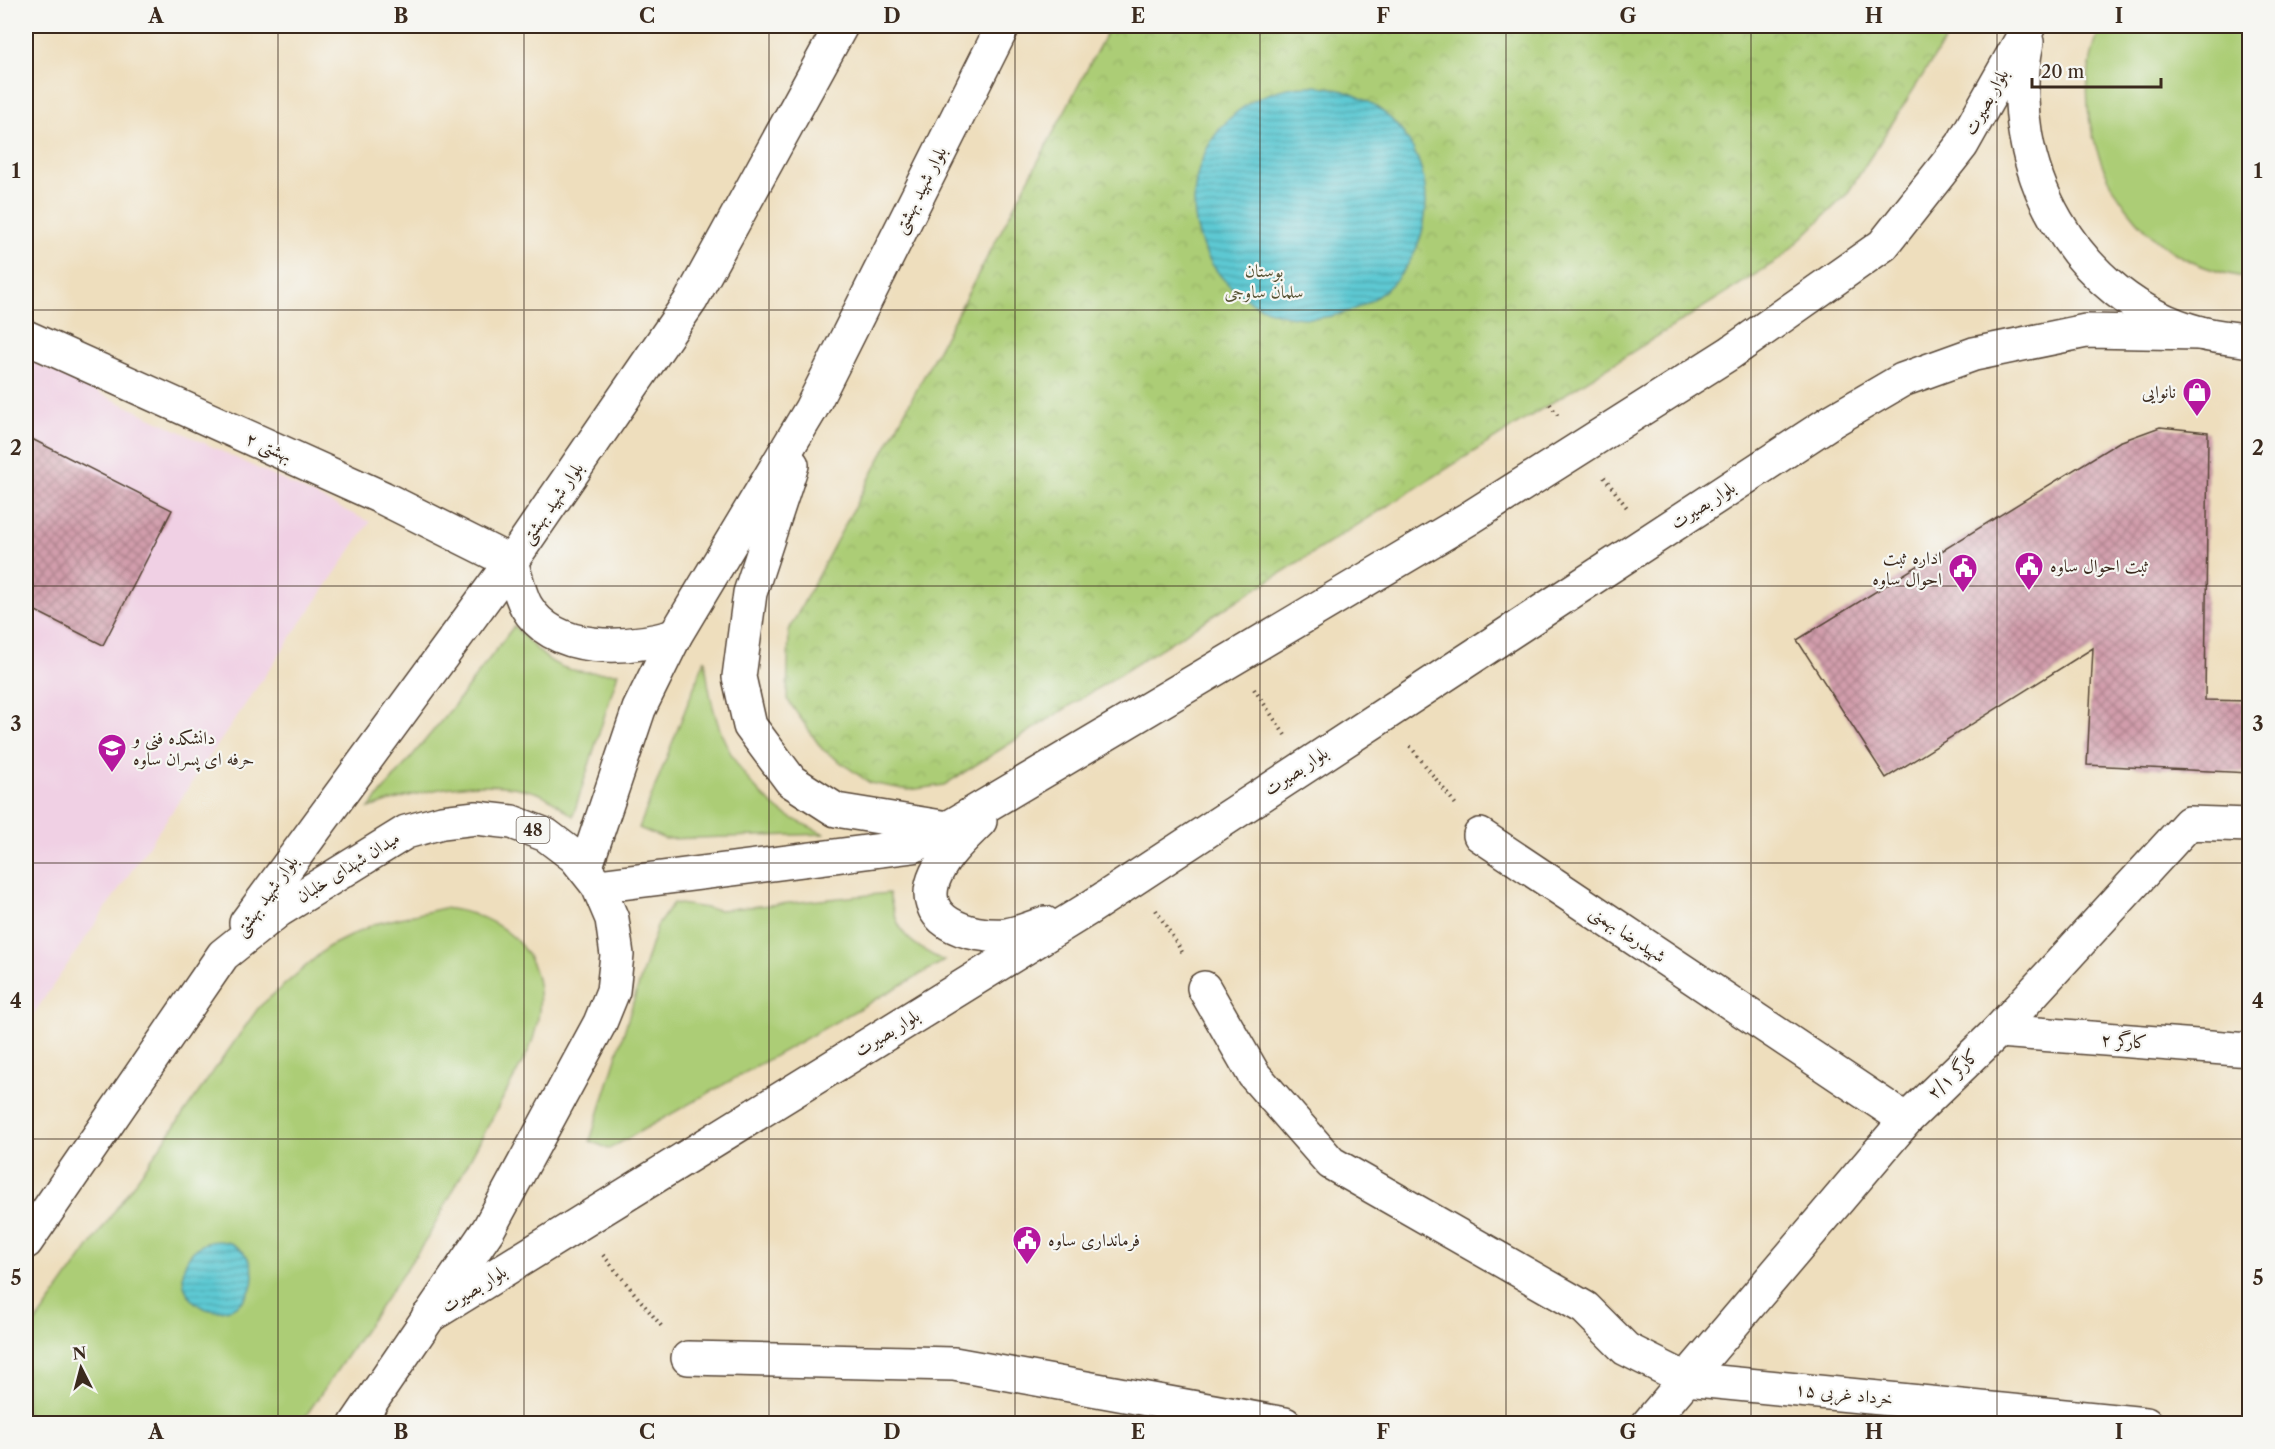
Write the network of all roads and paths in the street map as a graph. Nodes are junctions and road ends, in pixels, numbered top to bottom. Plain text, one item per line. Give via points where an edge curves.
1 (841, 26) edge
2 (1003, 26) edge
3 (2030, 26) edge
4 (2200, 333) junction
5 (26, 337) edge
6 (2250, 341) edge
7 (811, 410) junction
8 (511, 562) junction
9 (675, 636) junction
10 (1234, 658) junction
11 (1384, 713) junction
12 (1305, 765) junction
13 (1009, 792) junction
14 (2250, 825) edge
15 (948, 828) junction
16 (1480, 835) joint
17 (1136, 877) junction
18 (591, 878) junction
19 (1088, 909) junction
20 (223, 955) junction
21 (1204, 988) joint
22 (1998, 1031) junction
23 (2250, 1050) edge
24 (1906, 1120) junction
25 (579, 1225) junction
26 (26, 1242) edge
27 (428, 1317) junction
28 (688, 1358) joint
29 (1686, 1379) junction
30 (356, 1424) edge
31 (1285, 1424) edge
32 (1648, 1424) edge
33 (2145, 1424) edge

1 - 8 main road, بلوار شهید بهشتی / 48 via 691,300
2 - 7 main road, بلوار شهید بهشتی
3 - 4 main road via 2022,64 2020,108 2027,151 2041,193 2062,231 2089,266 2122,295 2159,317
3 - 10 main road, بلوار بصیرت via 1962,145 1883,245 1720,359 1468,519
4 - 6 main road
4 - 11 main road, بلوار بصیرت via 2086,331 1974,354 1902,380 1823,427
5 - 8 main road, بهشتی ۲ via 383,498
7 - 9 main road, بلوار شهید بهشتی
7 - 15 main road via 750,593 739,677 750,726 792,781 836,810
8 - 9 main road via 526,605 540,623 572,640 613,645 651,643
8 - 20 main road, بلوار شهید بهشتی / 48
9 - 18 main road, بلوار شهید بهشتی via 639,709
10 - 12 path
10 - 13 main road, بلوار بصیرت
11 - 12 main road, بلوار بصیرت
11 - 16 path
12 - 17 main road, بلوار بصیرت
13 - 15 main road, بلوار بصیرت
13 - 19 main road via 954,848 936,875 931,895 938,915 966,932 986,935 1008,934
14 - 22 main road, کارگر ۲/۱ via 2190,823
15 - 18 main road, بلوار بصیرت via 913,846
16 - 24 main road, شهیدرضا بهمنی
17 - 19 main road, بلوار بصیرت
17 - 21 path
18 - 20 main road, میدان شهدای خلبان / 48 via 575,857 546,835 512,822 476,818 442,822 406,832 373,850 278,911
18 - 27 main road, میدان شهدای خلبان / 48 via 612,919 617,955 613,991 600,1023 488,1230
19 - 25 main road, بلوار بصیرت
20 - 26 main road, میدان شهدای خلبان / 48
21 - 29 main road via 1254,1075 1331,1163 1585,1308 1626,1349
22 - 23 main road, کارگر ۲
22 - 24 main road, کارگر ۲/۱
24 - 29 main road, کارگر ۲/۱
25 - 27 main road, بلوار بصیرت
25 - 28 path
27 - 30 main road, میدان شهدای خلبان / 48
28 - 31 main road via 954,1364
29 - 32 main road, کارگر ۲/۱
29 - 33 main road, ۱۵ خرداد غربی

